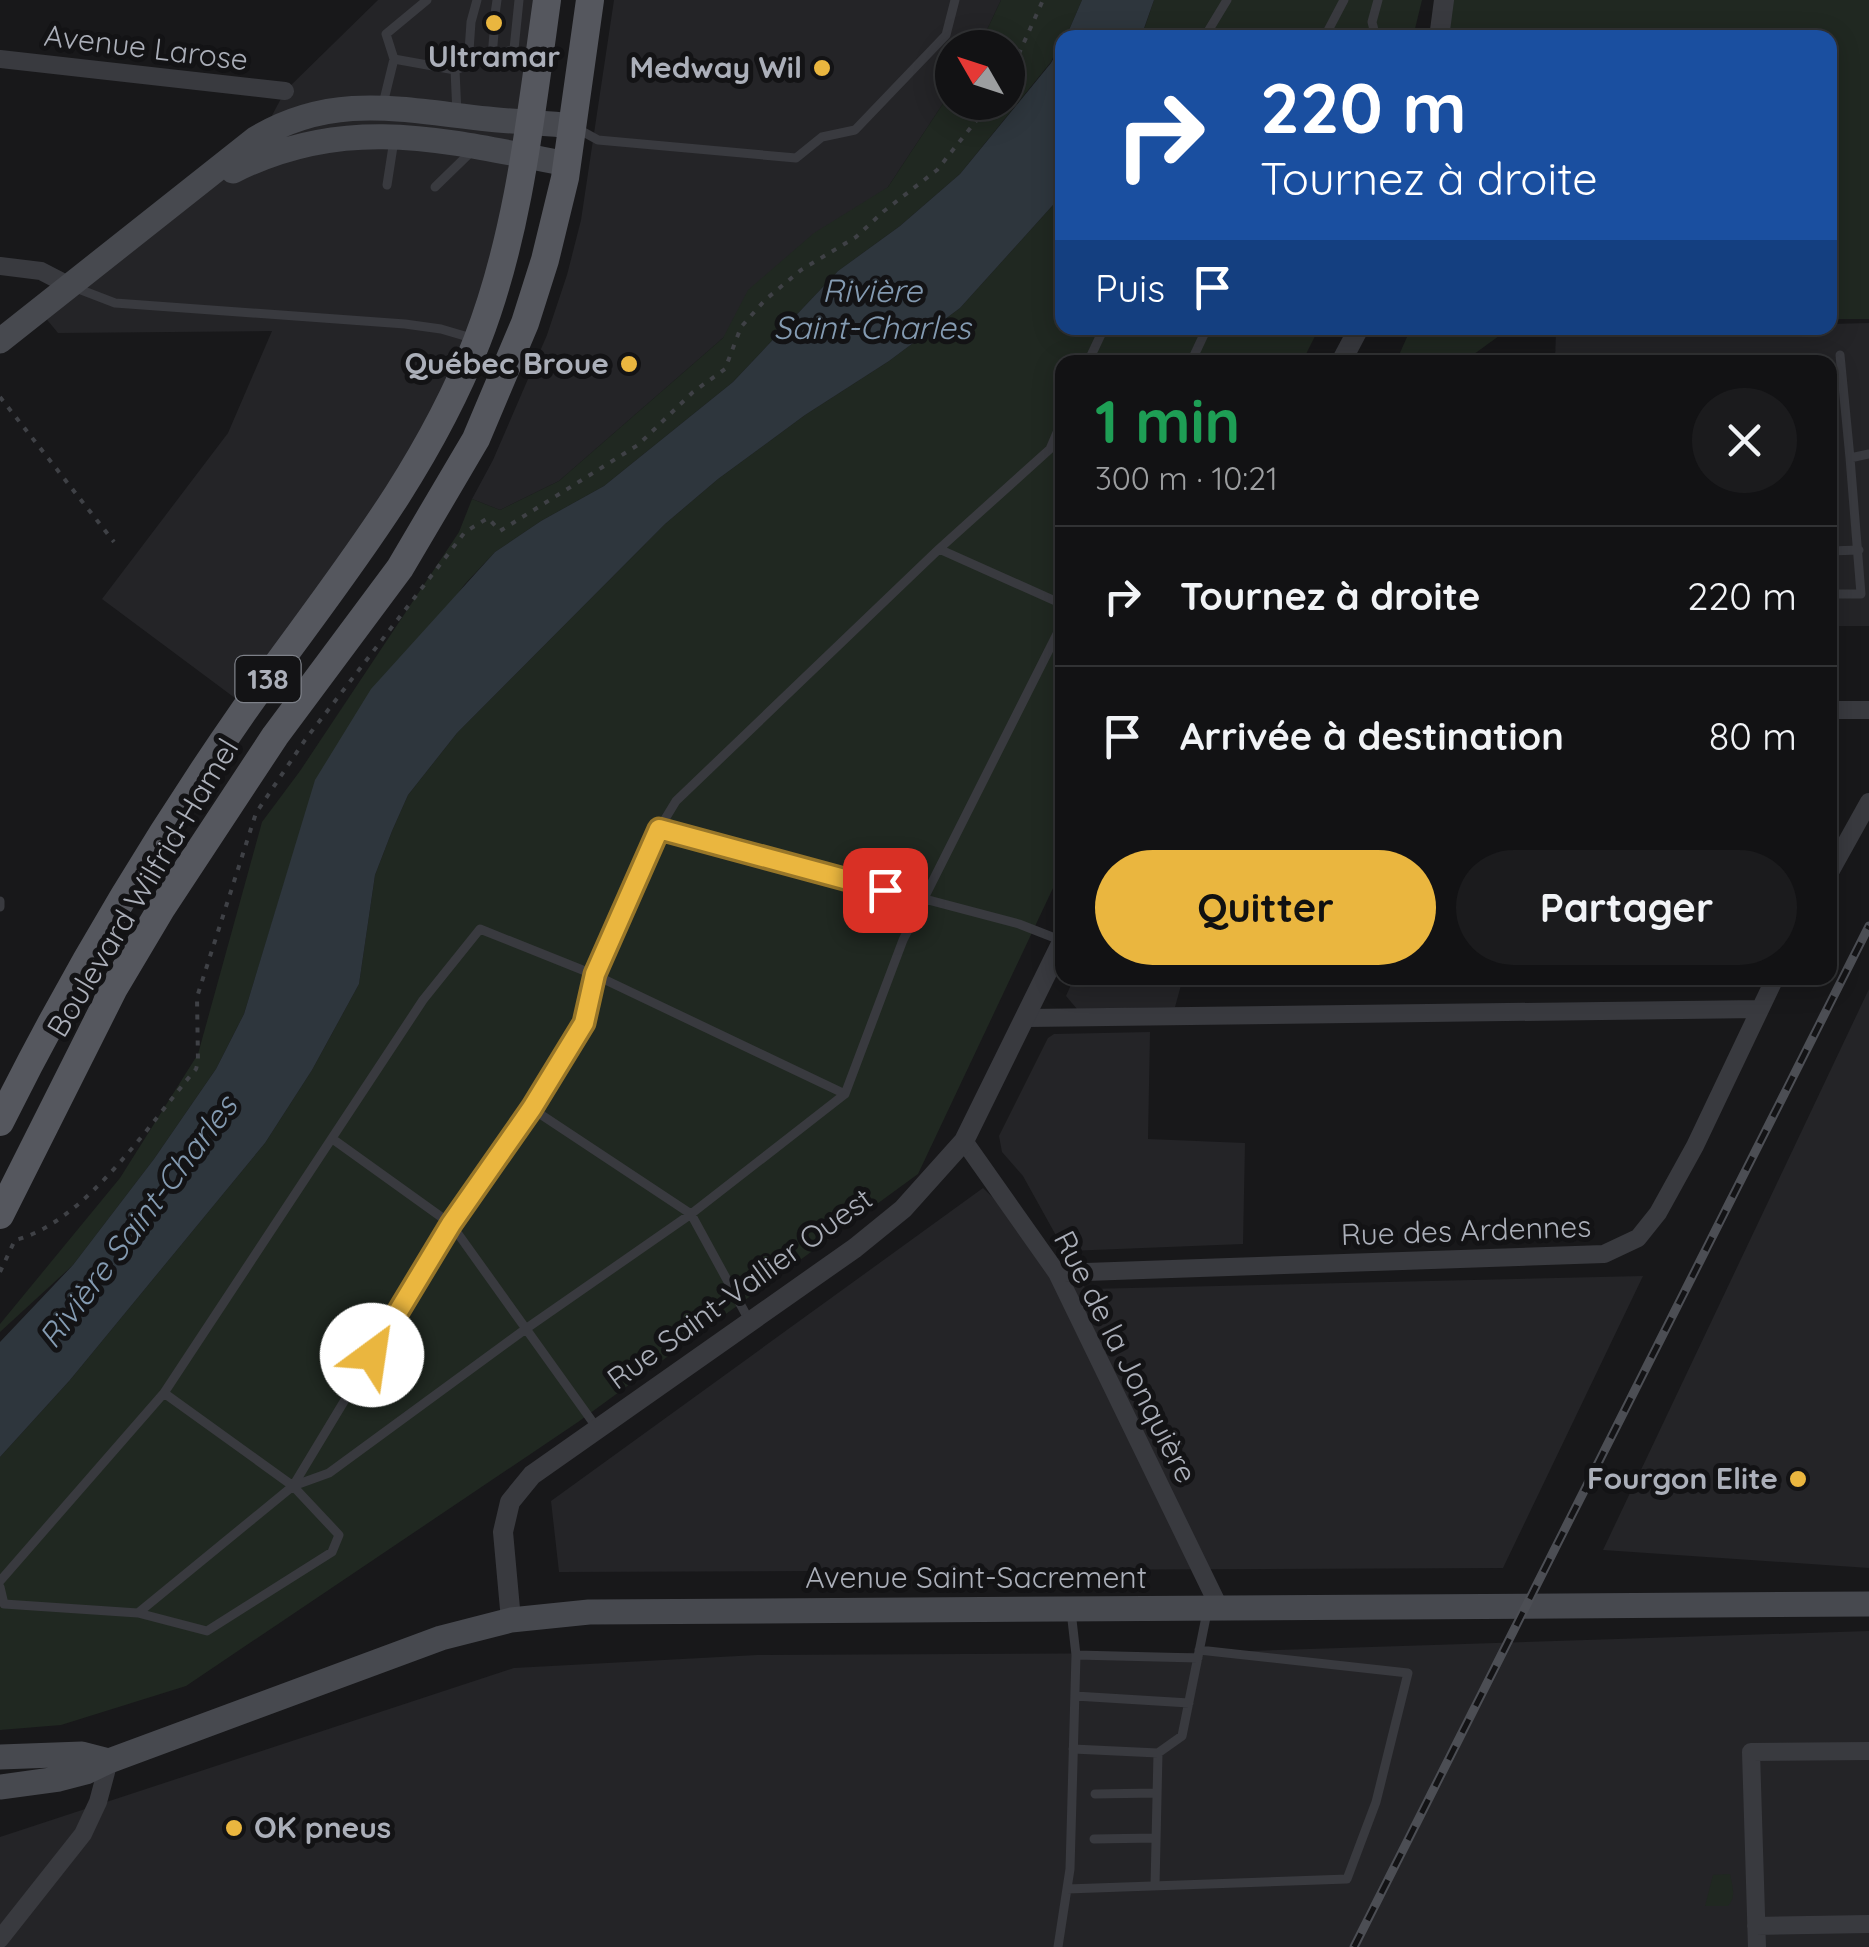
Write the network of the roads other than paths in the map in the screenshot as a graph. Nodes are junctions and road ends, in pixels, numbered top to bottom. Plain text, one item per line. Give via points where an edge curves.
1 (427, 0) edge
2 (477, 0) edge
3 (497, 0) edge
4 (518, 0) edge
5 (546, 0) edge
6 (590, 0) edge
7 (954, 0) edge
8 (1227, 0) edge
9 (1344, 0) edge
10 (1378, 0) edge
11 (1444, 0) edge
12 (496, 14) dead end
13 (1209, 30) edge
14 (1328, 30) edge
15 (1374, 30) edge
16 (1440, 30) edge
17 (494, 33) dead end
18 (492, 57) junction
19 (394, 58) junction
20 (0, 59) edge
21 (468, 65) junction
22 (455, 70) junction
23 (286, 92) dead end
24 (382, 109) junction
25 (457, 115) junction
26 (530, 122) junction
27 (572, 126) junction
28 (394, 137) junction
29 (477, 146) junction
30 (524, 156) junction
31 (567, 164) junction
32 (386, 185) dead end
33 (435, 186) dead end
34 (181, 201) junction
35 (0, 266) edge
36 (70, 286) junction
37 (477, 340) junction
38 (0, 341) edge
39 (1840, 355) dead end
40 (1055, 437) edge
41 (1869, 454) edge
42 (1850, 458) junction
43 (938, 550) junction
44 (1858, 550) junction
45 (1837, 551) edge
46 (1837, 594) edge
47 (1055, 601) edge
48 (1055, 638) edge
49 (1837, 710) edge
50 (1869, 710) edge
51 (1869, 802) edge
52 (659, 829) junction
53 (1837, 850) edge
54 (922, 900) junction
55 (1055, 939) edge
56 (1055, 957) edge
57 (595, 974) junction
58 (1771, 985) edge
59 (1759, 1008) junction
60 (1027, 1018) junction
61 (845, 1094) junction
62 (532, 1108) junction
63 (0, 1122) edge
64 (334, 1140) junction
65 (964, 1141) junction
66 (690, 1214) junction
67 (0, 1215) edge
68 (451, 1224) junction
69 (1057, 1273) junction
70 (750, 1321) junction
71 (527, 1328) junction
72 (164, 1393) junction
73 (597, 1428) junction
74 (293, 1486) junction
75 (0, 1584) edge
76 (1869, 1604) edge
77 (1214, 1609) junction
78 (1071, 1610) junction
79 (138, 1613) junction
80 (511, 1620) junction
81 (1076, 1654) junction
82 (1198, 1654) junction
83 (1075, 1696) junction
84 (1189, 1703) junction
85 (1073, 1749) junction
86 (1869, 1751) edge
87 (1158, 1752) junction
88 (0, 1757) edge
89 (109, 1761) junction
90 (0, 1787) edge
91 (1156, 1793) junction
92 (1096, 1794) dead end
93 (1155, 1838) junction
94 (1094, 1839) dead end
95 (1155, 1886) junction
96 (1066, 1889) junction
97 (1869, 1924) edge
98 (1756, 1926) junction
99 (0, 1939) edge
100 (1058, 1947) edge
101 (1757, 1947) edge

1 - 19 lane via 386,34
2 - 21 lane
3 - 12 lane
4 - 18 lane via 514,49
5 - 26 main road, Boulevard Wilfrid-Hamel / 138
6 - 27 main road, Boulevard Wilfrid-Hamel / 138
7 - 27 lane via 946,35 855,130 822,137 796,158 598,140
8 - 13 lane
9 - 14 lane
10 - 15 lane
11 - 16 street
17 - 18 lane
18 - 21 lane
19 - 22 lane
19 - 24 lane
20 - 23 street, Avenue Larose
21 - 22 lane
22 - 25 lane
24 - 25 main road
24 - 34 main road via 346,108 284,121
25 - 26 main road
26 - 27 main road
26 - 30 main road, Boulevard Wilfrid-Hamel / 138
27 - 31 main road, Boulevard Wilfrid-Hamel / 138
28 - 29 main road
28 - 32 lane
28 - 34 main road via 352,136 285,148
29 - 30 main road
29 - 33 lane
30 - 31 main road
30 - 37 main road, Boulevard Wilfrid-Hamel / 138 via 500,272
31 - 67 main road, Boulevard Wilfrid-Hamel / 138 via 525,323 450,488 162,909 96,1021
34 - 36 main road
35 - 36 street via 42,271
36 - 37 lane via 115,303 406,324
36 - 38 main road
37 - 63 main road, Boulevard Wilfrid-Hamel / 138 via 392,507 181,802 79,970
39 - 42 lane
40 - 43 lane
41 - 42 lane
42 - 44 lane
43 - 47 lane
43 - 52 lane via 676,801
44 - 45 lane
44 - 46 lane via 1861,594
48 - 54 lane
49 - 50 street
51 - 53 street
52 - 54 lane
52 - 57 lane
54 - 55 lane
54 - 61 lane
56 - 60 street, Rue Saint-Vallier Ouest
57 - 61 lane
57 - 62 lane via 584,1023
57 - 64 lane via 480,928 422,1000
58 - 59 street, Rue des Ardennes
59 - 60 street
59 - 69 street, Rue des Ardennes via 1658,1213 1621,1248 1604,1254
60 - 65 street, Rue Saint-Vallier Ouest
61 - 66 lane
62 - 66 lane
62 - 68 lane
64 - 68 lane
64 - 72 lane
65 - 69 street, Rue de la Jonquière
65 - 70 street, Rue Saint-Vallier Ouest via 903,1209
66 - 70 lane
66 - 71 lane
68 - 71 lane
68 - 74 lane
69 - 77 street, Rue de la Jonquière
70 - 73 street, Rue Saint-Vallier Ouest
71 - 73 lane
71 - 74 lane via 329,1473
72 - 74 lane
72 - 75 lane
73 - 80 street, Rue Saint-Vallier Ouest via 532,1475 510,1502 503,1532
74 - 79 lane
74 - 79 lane via 340,1536 332,1552 208,1631
75 - 79 lane via 4,1604
76 - 77 main road, Avenue Saint-Sacrement
77 - 78 main road, Avenue Saint-Sacrement
77 - 82 lane
78 - 80 main road, Avenue Saint-Sacrement via 589,1612
78 - 81 lane
80 - 89 main road, Avenue Saint-Sacrement via 441,1638
81 - 82 lane
81 - 83 lane
82 - 84 lane
82 - 95 lane via 1408,1673 1376,1802 1347,1879
83 - 84 lane
83 - 85 lane
84 - 87 lane via 1182,1736
85 - 87 lane
85 - 96 lane
86 - 98 street via 1750,1752
87 - 91 lane
88 - 89 main road, Avenue Saint-Sacrement via 82,1754
89 - 90 main road, Avenue Saint-Sacrement via 60,1779
89 - 99 street via 83,1834
91 - 92 lane
91 - 93 lane
93 - 94 lane
93 - 95 lane
95 - 96 lane
96 - 100 lane
97 - 98 street
98 - 101 street

